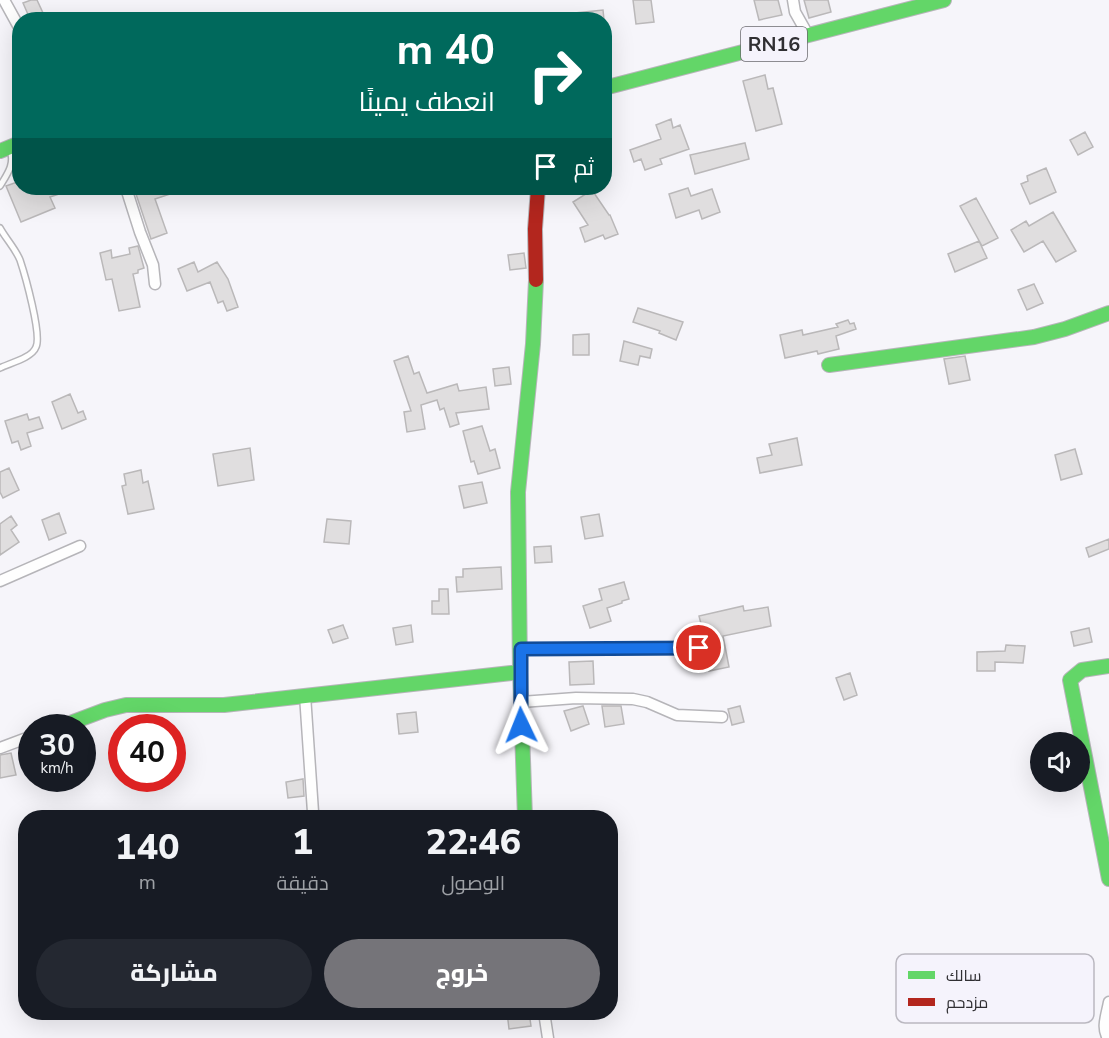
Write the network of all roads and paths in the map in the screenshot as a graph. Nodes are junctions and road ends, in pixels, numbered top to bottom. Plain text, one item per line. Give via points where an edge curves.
1 (4, 0) edge
2 (793, 0) edge
3 (944, 0) edge
4 (12, 14) edge
5 (808, 35) junction
6 (612, 86) edge
7 (10, 147) edge
8 (0, 186) edge
9 (128, 195) edge
10 (537, 195) edge
11 (0, 228) edge
12 (155, 284) dead end
13 (1109, 313) edge
14 (829, 365) dead end
15 (0, 368) edge
16 (80, 546) dead end
17 (0, 581) edge
18 (699, 648) dead end
19 (521, 649) junction
20 (1109, 666) edge
21 (520, 672) junction
22 (305, 695) junction
23 (521, 702) junction
24 (94, 714) edge
25 (722, 717) dead end
26 (18, 741) edge
27 (0, 748) edge
28 (313, 810) edge
29 (525, 810) edge
30 (1109, 879) edge
31 (1109, 1002) edge
32 (545, 1020) edge
33 (548, 1038) edge
34 (1107, 1038) edge

1 - 4 street
2 - 5 street
3 - 5 street, RN16
5 - 6 street, RN16
7 - 8 lane via 12,162
9 - 12 street via 153,265
10 - 19 street via 533,344 518,492
11 - 15 lane via 20,259 38,338 32,353
13 - 14 street via 1034,337
16 - 17 street
18 - 19 street
19 - 21 street
20 - 30 street via 1084,669 1070,680
21 - 22 street
21 - 23 street
22 - 24 street via 224,705 126,705
22 - 28 street
23 - 25 street via 633,699 677,715
23 - 29 street
26 - 27 street
31 - 34 street via 1104,1025
32 - 33 street

